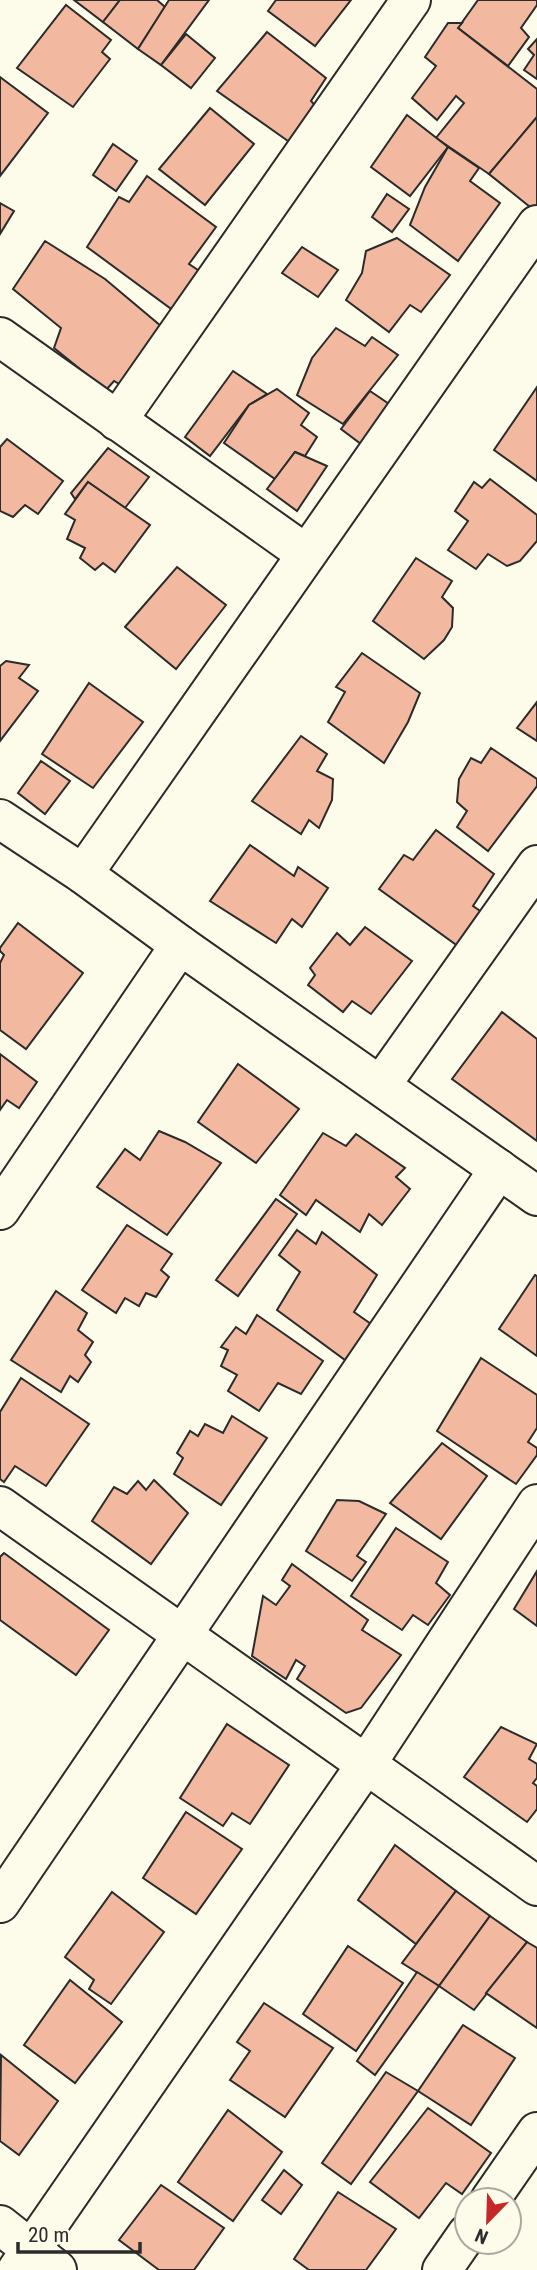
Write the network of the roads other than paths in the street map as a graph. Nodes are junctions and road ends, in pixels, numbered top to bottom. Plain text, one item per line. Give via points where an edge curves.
1 (411, 0) edge
2 (537, 225) edge
3 (0, 337) edge
4 (117, 421) junction
5 (306, 554) junction
6 (2, 826) edge
7 (537, 866) edge
8 (83, 874) junction
9 (180, 945) junction
10 (381, 1086) junction
11 (499, 1169) junction
12 (537, 1196) edge
13 (0, 1210) edge
14 (537, 1504) edge
15 (0, 1506) edge
16 (182, 1636) junction
17 (367, 1763) junction
18 (537, 1886) edge
19 (0, 1903) edge
20 (537, 2132) edge
21 (500, 2186) edge
22 (0, 2225) edge
23 (453, 2254) edge
24 (35, 2263) edge
25 (442, 2270) edge

1 - 4 street
2 - 5 street
3 - 4 street
4 - 5 street
5 - 8 street
6 - 8 street
7 - 10 street
8 - 9 street
9 - 10 street
9 - 13 street
10 - 11 street
11 - 12 street
11 - 16 street
14 - 17 street
15 - 16 street
16 - 17 street
16 - 19 street
17 - 18 street
17 - 24 street
20 - 21 street
22 - 24 street
23 - 25 street

